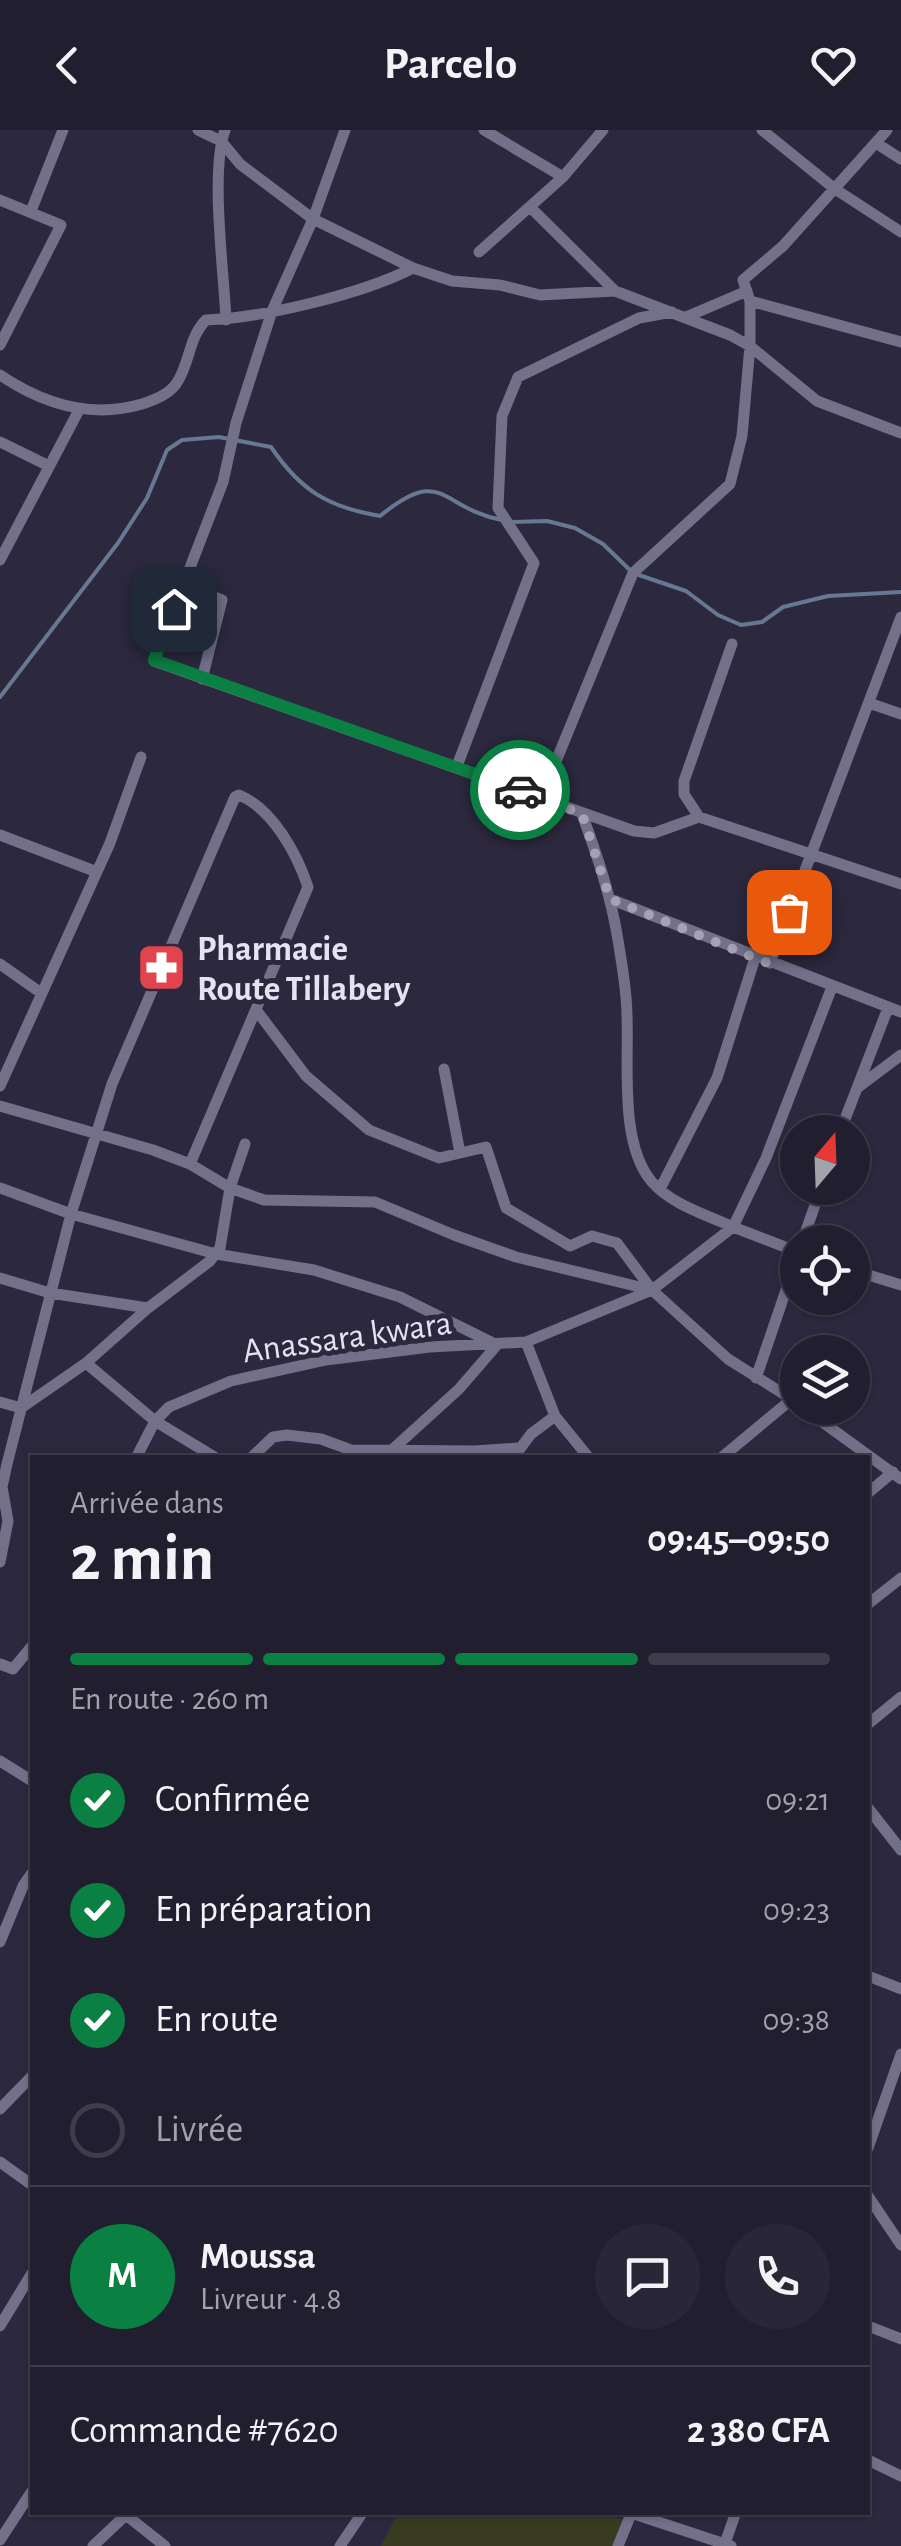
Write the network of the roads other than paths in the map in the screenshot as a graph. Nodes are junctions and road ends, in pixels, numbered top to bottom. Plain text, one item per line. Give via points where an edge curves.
1 (63, 130) edge
2 (198, 130) edge
3 (345, 130) edge
4 (484, 130) edge
5 (603, 130) edge
6 (762, 130) edge
7 (887, 130) edge
8 (223, 135) edge
9 (876, 143) junction
10 (901, 158) edge
11 (563, 177) junction
12 (835, 189) junction
13 (0, 200) edge
14 (530, 208) junction
15 (32, 210) junction
16 (313, 219) junction
17 (901, 232) edge
18 (480, 252) dead end
19 (413, 268) junction
20 (615, 292) junction
21 (748, 296) junction
22 (272, 311) junction
23 (672, 312) junction
24 (686, 317) junction
25 (226, 320) junction
26 (901, 342) edge
27 (0, 345) edge
28 (750, 346) junction
29 (0, 375) edge
30 (79, 410) junction
31 (901, 432) edge
32 (0, 442) edge
33 (50, 466) junction
34 (0, 560) edge
35 (184, 583) junction
36 (901, 617) edge
37 (732, 644) dead end
38 (202, 679) junction
39 (870, 702) junction
40 (901, 714) edge
41 (141, 758) dead end
42 (457, 766) junction
43 (541, 798) junction
44 (582, 814) junction
45 (699, 818) junction
46 (0, 835) edge
47 (810, 852) junction
48 (97, 872) junction
49 (901, 884) edge
50 (610, 899) junction
51 (755, 958) junction
52 (0, 964) edge
53 (770, 964) junction
54 (832, 987) junction
55 (42, 993) junction
56 (888, 1008) junction
57 (257, 1011) junction
58 (901, 1012) edge
59 (901, 1054) edge
60 (444, 1069) dead end
61 (0, 1086) edge
62 (857, 1088) junction
63 (0, 1106) edge
64 (847, 1115) edge
65 (94, 1132) junction
66 (245, 1144) dead end
67 (460, 1153) junction
68 (190, 1164) junction
69 (0, 1188) edge
70 (230, 1188) junction
71 (660, 1189) junction
72 (70, 1214) junction
73 (732, 1228) junction
74 (780, 1246) edge
75 (216, 1254) junction
76 (870, 1276) edge
77 (0, 1278) edge
78 (901, 1286) edge
79 (652, 1290) junction
80 (50, 1294) junction
81 (780, 1307) edge
82 (148, 1308) junction
83 (526, 1342) junction
84 (497, 1345) junction
85 (86, 1363) junction
86 (756, 1378) junction
87 (780, 1392) edge
88 (0, 1402) edge
89 (21, 1408) junction
90 (555, 1416) junction
91 (780, 1416) edge
92 (155, 1421) junction
93 (828, 1425) edge
94 (396, 1448) junction
95 (516, 1453) edge
96 (138, 1455) edge
97 (211, 1455) edge
98 (253, 1455) edge
99 (386, 1455) edge
100 (587, 1455) edge
101 (725, 1455) edge
102 (869, 1455) edge
103 (870, 1456) edge
104 (897, 1476) edge
105 (1, 1490) edge
106 (870, 1491) edge
107 (0, 1562) edge
108 (901, 1578) edge
109 (870, 1602) edge
110 (30, 1648) edge
111 (0, 1664) edge
112 (901, 1697) edge
113 (870, 1722) edge
114 (0, 1760) edge
115 (30, 1780) edge
116 (870, 1811) edge
117 (901, 1850) edge
118 (30, 1876) edge
119 (0, 1942) edge
120 (870, 1977) edge
121 (901, 1989) edge
122 (901, 2054) edge
123 (898, 2070) edge
124 (30, 2078) edge
125 (0, 2109) edge
126 (873, 2117) edge
127 (0, 2162) edge
128 (30, 2184) edge
129 (870, 2199) edge
130 (901, 2245) edge
131 (30, 2279) edge
132 (0, 2326) edge
133 (870, 2327) edge
134 (901, 2339) edge
135 (870, 2461) edge
136 (901, 2476) edge
137 (30, 2493) edge
138 (127, 2515) edge
139 (129, 2515) edge
140 (361, 2515) edge
141 (629, 2515) edge
142 (636, 2515) edge
143 (735, 2515) edge
144 (0, 2540) edge
145 (727, 2545) edge
146 (93, 2546) edge
147 (165, 2546) edge
148 (340, 2546) edge
149 (618, 2546) edge

1 - 15 street
2 - 8 street
3 - 16 street
4 - 11 street
5 - 11 street
6 - 12 street
7 - 9 street
8 - 16 street via 240,164
8 - 25 street
9 - 10 street
9 - 12 street
11 - 14 street
12 - 17 street
12 - 21 street via 743,280
13 - 15 street
14 - 18 street
14 - 20 street
15 - 27 street via 61,225
16 - 19 street
16 - 22 street
19 - 20 street via 540,295
19 - 22 street via 388,281
20 - 23 street
21 - 24 street
21 - 26 street
21 - 28 street
22 - 25 street
22 - 35 street via 228,468
23 - 24 street
23 - 42 street via 639,318 518,377 502,416 498,508 534,564
24 - 28 street
25 - 30 street via 206,320 197,329 176,384 158,399 113,411
28 - 31 street via 818,401
28 - 43 street via 730,484 634,573
29 - 30 street
30 - 33 street
32 - 33 street
33 - 34 street
35 - 38 street via 222,600
35 - 38 street via 154,660
36 - 39 street
37 - 45 street via 684,781
38 - 42 street
39 - 40 street
39 - 47 street
41 - 48 street
42 - 43 street
43 - 44 street
44 - 45 street via 654,833
44 - 50 street
45 - 47 street
46 - 48 street
47 - 49 street
47 - 53 street
48 - 55 street
50 - 51 street
50 - 71 street via 627,1011 635,1144
51 - 53 street
51 - 71 street via 717,1078
52 - 55 street
53 - 54 street
54 - 56 street
54 - 73 street
55 - 61 street
56 - 58 street
56 - 62 street
57 - 65 street via 308,887 267,816 239,796
57 - 67 street via 306,1076 370,1130 439,1158
57 - 68 street
59 - 62 street
60 - 67 street
62 - 64 street
63 - 65 street
65 - 68 street
65 - 72 street
66 - 70 street
67 - 79 street via 486,1147 506,1208 570,1246 592,1236 617,1244
68 - 70 street
69 - 72 street
70 - 75 street
70 - 79 street via 264,1200 375,1202 516,1257
71 - 73 street
72 - 75 street
72 - 80 street
73 - 74 street
73 - 79 street, Anassara kwara
75 - 82 street
75 - 84 street via 314,1270 400,1298
76 - 78 street
77 - 80 street
79 - 83 street, Anassara kwara
79 - 86 street
80 - 82 street
80 - 89 street
81 - 86 street
82 - 85 street
83 - 84 street, Anassara kwara
83 - 90 street
84 - 92 street, Anassara kwara via 430,1347 264,1372 190,1397
84 - 94 street
85 - 89 street
85 - 92 street
86 - 87 street
88 - 89 street
89 - 105 street
90 - 95 street
90 - 100 street
91 - 101 street
92 - 96 street
92 - 97 street
93 - 102 street
94 - 95 street
94 - 98 street via 351,1450 287,1435
94 - 99 street
103 - 104 street
104 - 106 street
105 - 107 street via 8,1521
108 - 109 street
110 - 111 street via 13,1668
112 - 113 street
114 - 115 street
116 - 117 street
118 - 119 street
120 - 121 street
122 - 123 street
123 - 126 street
124 - 125 street
127 - 128 street
129 - 130 street
131 - 132 street
133 - 134 street
135 - 136 street
137 - 144 street
138 - 146 street
139 - 147 street
140 - 148 street
141 - 149 street
142 - 145 street
143 - 145 street

